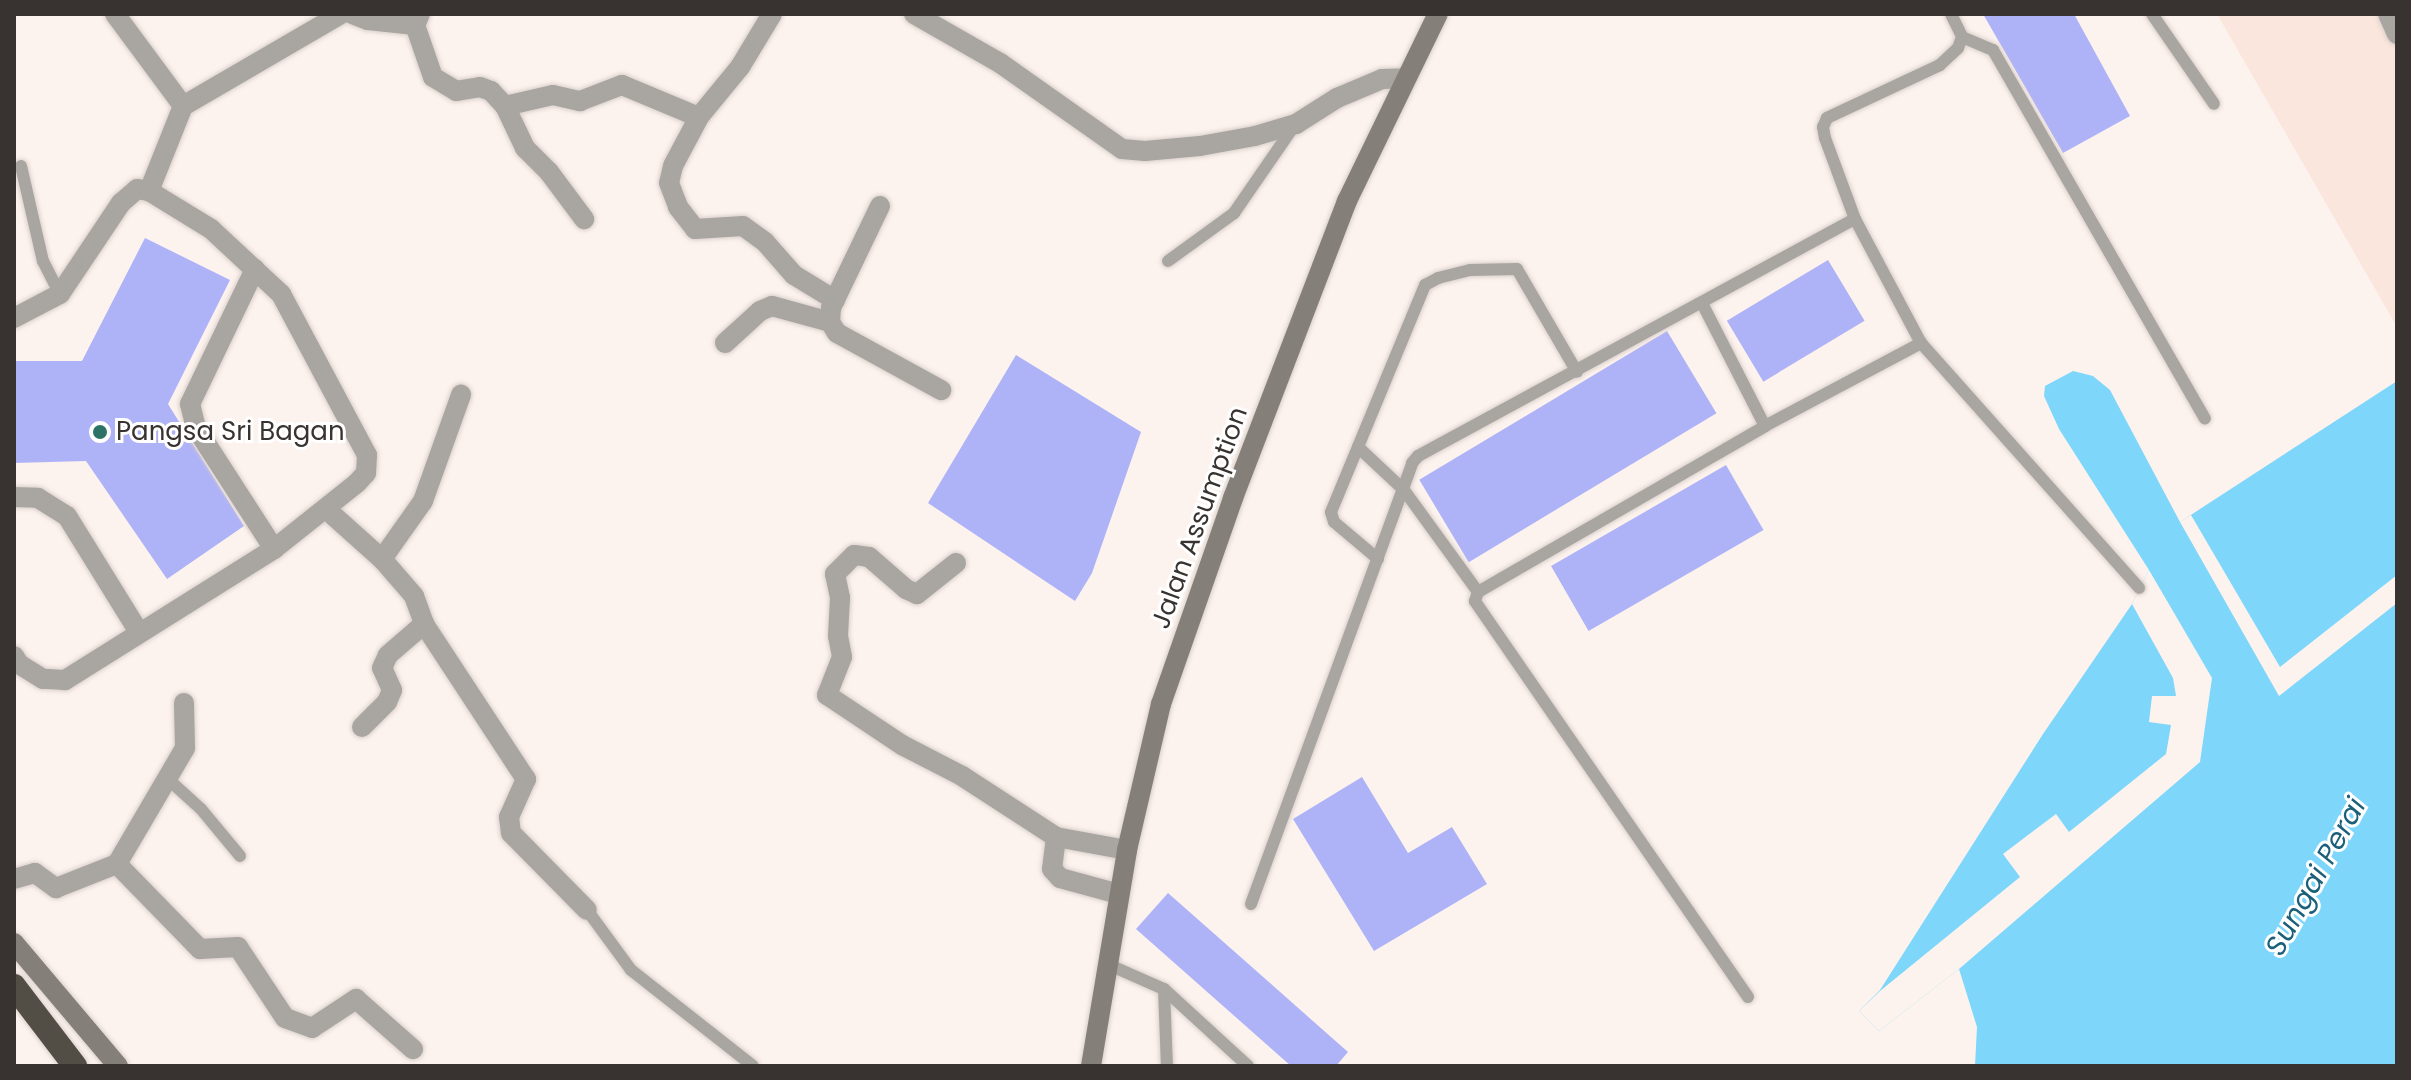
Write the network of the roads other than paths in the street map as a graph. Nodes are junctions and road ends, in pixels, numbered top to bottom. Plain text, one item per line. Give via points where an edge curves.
1 (115, 14) edge
2 (341, 14) edge
3 (352, 14) edge
4 (772, 14) edge
5 (914, 14) edge
6 (1438, 14) edge
7 (1951, 14) edge
8 (2152, 14) edge
9 (2388, 14) edge
10 (417, 20) edge
11 (2397, 34) edge
12 (1962, 37) junction
13 (1406, 78) junction
14 (2214, 104) dead end
15 (183, 106) junction
16 (505, 106) junction
17 (699, 117) junction
18 (1296, 124) junction
19 (21, 166) dead end
20 (149, 191) junction
21 (880, 206) dead end
22 (584, 219) dead end
23 (1855, 219) junction
24 (1168, 261) dead end
25 (255, 269) junction
26 (60, 294) junction
27 (835, 300) junction
28 (1702, 303) junction
29 (14, 318) edge
30 (830, 322) junction
31 (725, 343) dead end
32 (1921, 343) junction
33 (1577, 372) junction
34 (941, 390) dead end
35 (461, 395) dead end
36 (2205, 418) dead end
37 (1765, 426) junction
38 (1358, 447) junction
39 (1404, 490) junction
40 (14, 497) edge
41 (326, 509) junction
42 (274, 549) junction
43 (382, 559) junction
44 (1378, 559) junction
45 (956, 563) dead end
46 (2139, 588) dead end
47 (1478, 592) junction
48 (424, 624) junction
49 (139, 632) junction
50 (14, 656) edge
51 (184, 703) dead end
52 (362, 727) dead end
53 (169, 780) junction
54 (1056, 837) junction
55 (1127, 850) junction
56 (240, 856) dead end
57 (117, 864) junction
58 (14, 879) edge
59 (1119, 894) junction
60 (1251, 904) dead end
61 (587, 910) joint
62 (14, 943) edge
63 (1107, 964) junction
64 (14, 986) edge
65 (1164, 989) junction
66 (1748, 997) dead end
67 (413, 1049) dead end
68 (75, 1066) edge
69 (118, 1066) edge
70 (753, 1066) edge
71 (1091, 1066) edge
72 (1167, 1066) edge
73 (1248, 1066) edge

1 - 15 street
2 - 15 street
3 - 10 street via 368,20
4 - 17 street via 740,67
5 - 18 street via 1000,63 1122,149 1200,146
6 - 13 street, Jalan Assumption
7 - 12 lane
8 - 14 lane
9 - 11 street
10 - 16 street via 433,77 456,91 491,91
12 - 23 lane via 1940,65 1827,118 1825,138
12 - 36 lane via 1993,50
13 - 18 street via 1382,79 1337,98
13 - 55 street, Jalan Assumption via 1347,201 1233,498 1161,704
15 - 20 street
16 - 17 street via 553,95 580,101 622,85
16 - 22 street via 525,148
17 - 27 street via 669,183 678,207 695,229 743,226 794,275
18 - 24 lane via 1234,213
19 - 26 lane via 43,261
20 - 25 street via 211,229
20 - 26 street via 137,189 121,203
21 - 27 street
23 - 28 lane
23 - 32 lane
25 - 41 street via 281,294 367,455 366,473
25 - 42 street via 190,404 196,428
26 - 29 street
27 - 30 street
28 - 33 lane
28 - 37 lane
30 - 31 street via 772,306
30 - 34 street via 837,333
32 - 37 lane
32 - 46 lane
33 - 38 lane via 1517,269 1470,270 1438,278 1425,285
33 - 39 lane via 1418,456
35 - 43 street via 423,501
37 - 47 lane
38 - 39 lane
38 - 44 lane via 1331,512 1334,522
39 - 44 lane
39 - 47 lane
40 - 49 street via 38,498 67,516
41 - 42 street
41 - 43 street
42 - 49 street
43 - 48 street via 414,596
44 - 60 lane
45 - 54 street via 917,594 869,557 854,555 844,564 835,574 842,657 827,695
47 - 66 lane via 1475,601
48 - 52 street via 388,655 382,668 392,690
48 - 61 street via 526,779 509,817 511,833
49 - 50 street via 65,680 43,679
51 - 53 street via 185,748
53 - 56 lane
53 - 57 street
54 - 55 street
54 - 59 street via 1052,869 1060,878
55 - 59 street, Jalan Assumption
57 - 58 street via 56,888 35,873
57 - 67 street via 200,949 238,947 285,1018 312,1028 356,999
59 - 63 street, Jalan Assumption
61 - 70 lane via 631,970
62 - 69 street
63 - 65 lane
63 - 71 street, Jalan Assumption
64 - 68 highway
65 - 72 lane
65 - 73 lane

